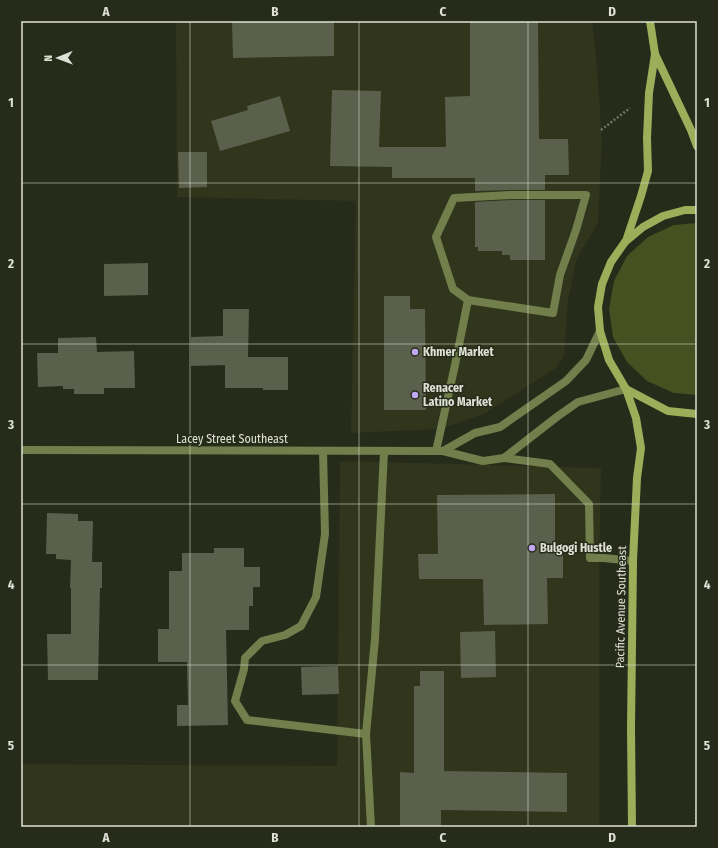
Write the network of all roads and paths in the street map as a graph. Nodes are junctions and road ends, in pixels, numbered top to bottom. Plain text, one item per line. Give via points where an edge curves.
1 (650, 21) edge
2 (655, 54) junction
3 (649, 93) junction
4 (601, 130) dead end
5 (697, 146) edge
6 (697, 210) edge
7 (625, 242) junction
8 (468, 300) junction
9 (600, 331) junction
10 (626, 389) junction
11 (697, 414) edge
12 (21, 450) edge
13 (323, 451) junction
14 (384, 451) junction
15 (439, 451) junction
16 (504, 458) junction
17 (633, 561) junction
18 (366, 734) junction
19 (697, 802) edge
20 (371, 827) edge
21 (632, 827) edge
22 (696, 827) edge

1 - 2 main road
2 - 3 main road
2 - 5 main road
3 - 4 path
3 - 7 main road via 648,171
6 - 7 main road via 685,210 663,216 643,227
7 - 9 main road, Pacific Avenue Southeast via 611,262 602,284 598,307
8 - 8 street via 453,289 436,237 454,198 586,195 560,275 553,313
8 - 15 street
9 - 10 main road, Pacific Avenue Southeast via 609,360
9 - 15 street, Lacey Street Southeast via 586,360 566,381 500,427 476,433
10 - 11 main road via 668,411
10 - 16 street, Lacey Street Southeast via 578,402
10 - 17 main road, Pacific Avenue Southeast via 636,418 641,448
12 - 13 street, Lacey Street Southeast
13 - 14 street, Lacey Street Southeast
13 - 18 street via 325,534 316,597 301,626 285,635 262,641 245,658 235,701 247,720
14 - 15 street, Lacey Street Southeast
14 - 18 street via 375,639
15 - 16 street, Lacey Street Southeast via 483,461
16 - 17 street via 550,464 589,504 590,558
17 - 21 main road, Pacific Avenue Southeast
18 - 20 street
19 - 22 path

